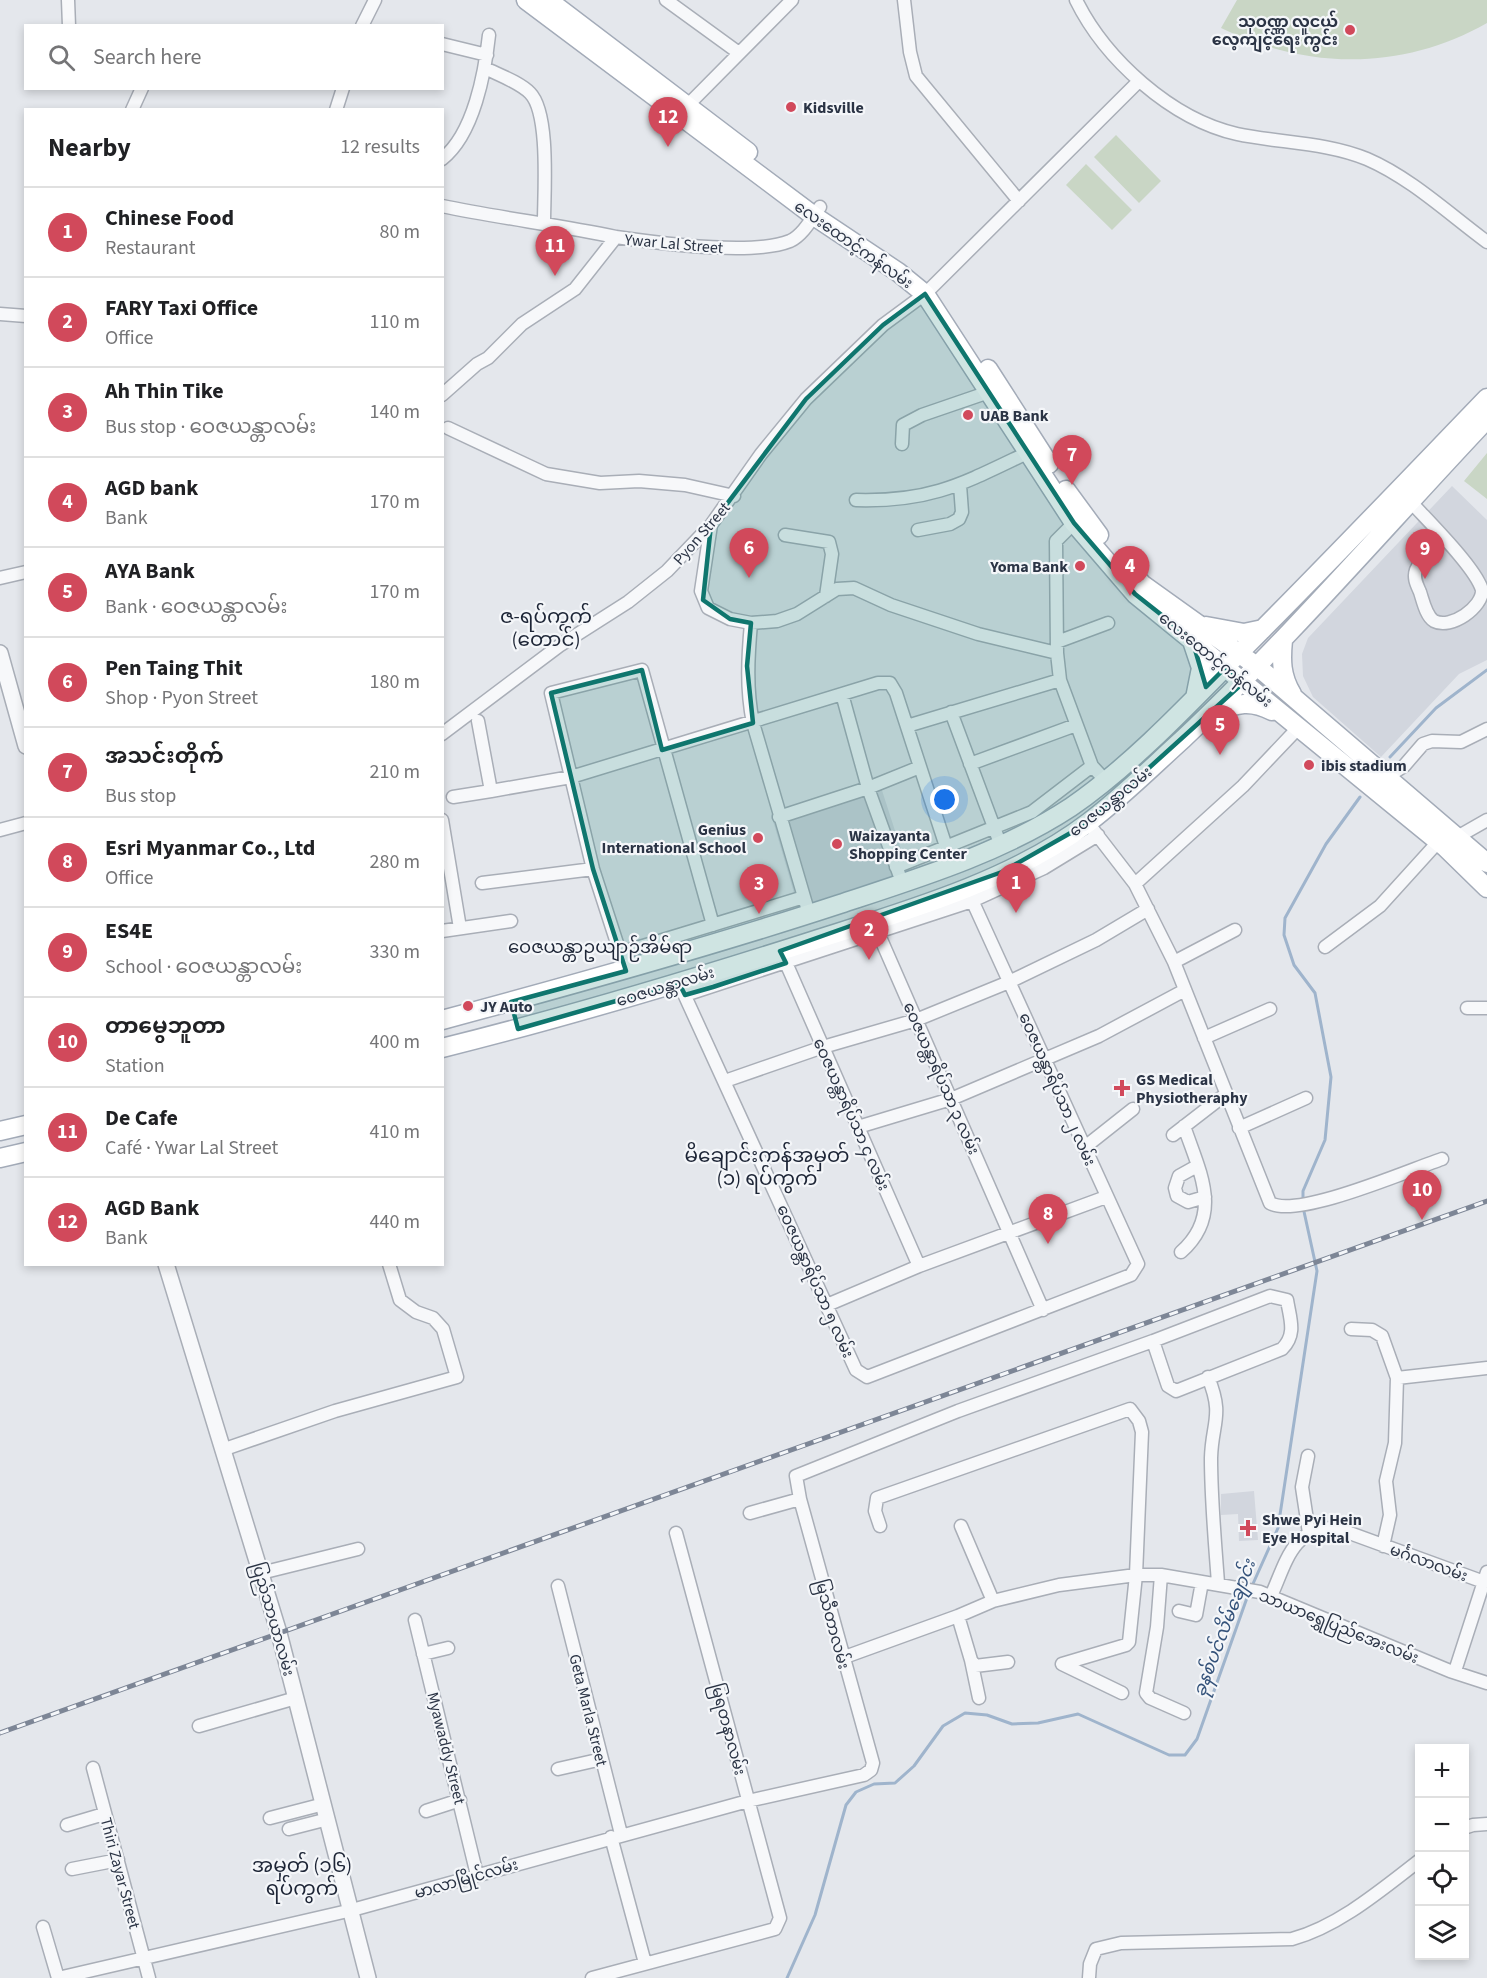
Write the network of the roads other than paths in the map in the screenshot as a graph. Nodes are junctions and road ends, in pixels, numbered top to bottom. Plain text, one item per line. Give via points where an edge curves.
1 (68, 0) edge
2 (526, 0) edge
3 (548, 0) edge
4 (666, 0) edge
5 (792, 0) edge
6 (904, 0) edge
7 (1076, 0) edge
8 (368, 3) edge
9 (69, 24) edge
10 (363, 24) edge
11 (489, 35) dead end
12 (444, 44) edge
13 (739, 53) junction
14 (487, 55) junction
15 (485, 68) junction
16 (1139, 81) junction
17 (141, 90) edge
18 (342, 90) edge
19 (133, 108) edge
20 (337, 108) edge
21 (682, 111) junction
22 (444, 157) edge
23 (1019, 201) junction
24 (444, 206) edge
25 (817, 211) junction
26 (544, 222) junction
27 (616, 237) junction
28 (1487, 242) edge
29 (929, 290) junction
30 (0, 314) edge
31 (24, 316) edge
32 (956, 330) junction
33 (989, 392) junction
34 (444, 393) edge
35 (1487, 398) edge
36 (1014, 418) junction
37 (1487, 419) edge
38 (448, 428) dead end
39 (902, 444) dead end
40 (1027, 453) junction
41 (960, 485) junction
42 (734, 496) junction
43 (856, 500) dead end
44 (1410, 501) junction
45 (1078, 518) junction
46 (711, 525) junction
47 (918, 530) dead end
48 (785, 535) dead end
49 (1442, 538) junction
50 (24, 572) edge
51 (0, 578) edge
52 (826, 596) junction
53 (752, 623) junction
54 (1108, 623) dead end
55 (1263, 629) junction
56 (1196, 632) junction
57 (1283, 640) junction
58 (1057, 647) junction
59 (0, 653) edge
60 (1239, 654) junction
61 (1226, 667) junction
62 (1258, 668) junction
63 (1060, 681) junction
64 (1244, 682) junction
65 (842, 694) junction
66 (1193, 700) junction
67 (1298, 703) junction
68 (951, 712) junction
69 (1206, 717) junction
70 (478, 721) dead end
71 (753, 723) junction
72 (1295, 724) junction
73 (1076, 725) junction
74 (907, 726) junction
75 (1487, 729) edge
76 (444, 733) edge
77 (24, 739) edge
78 (662, 750) junction
79 (970, 764) junction
80 (1092, 766) junction
81 (920, 767) junction
82 (571, 777) junction
83 (1387, 777) junction
84 (1105, 780) junction
85 (868, 788) junction
86 (491, 791) junction
87 (453, 797) dead end
88 (779, 818) junction
89 (1487, 820) edge
90 (24, 824) edge
91 (993, 827) junction
92 (1093, 829) junction
93 (0, 830) edge
94 (444, 832) edge
95 (1446, 842) junction
96 (946, 846) junction
97 (997, 848) junction
98 (1487, 863) edge
99 (952, 865) junction
100 (593, 869) junction
101 (1002, 872) junction
102 (899, 875) junction
103 (482, 883) dead end
104 (1135, 884) junction
105 (1487, 888) edge
106 (969, 894) junction
107 (807, 906) junction
108 (1148, 909) junction
109 (511, 921) dead end
110 (712, 925) junction
111 (876, 927) junction
112 (460, 928) junction
113 (1235, 930) dead end
114 (444, 931) edge
115 (1325, 946) dead end
116 (620, 953) junction
117 (783, 957) junction
118 (1174, 962) junction
119 (626, 971) junction
120 (1009, 982) junction
121 (682, 989) junction
122 (1185, 990) junction
123 (511, 1002) junction
124 (1467, 1008) dead end
125 (1487, 1008) edge
126 (1270, 1009) dead end
127 (444, 1019) edge
128 (916, 1020) junction
129 (518, 1029) junction
130 (1204, 1038) junction
131 (823, 1047) junction
132 (444, 1048) edge
133 (1046, 1057) junction
134 (725, 1082) junction
135 (1226, 1094) junction
136 (1306, 1098) dead end
137 (951, 1099) junction
138 (1133, 1109) dead end
139 (24, 1125) edge
140 (1184, 1126) junction
141 (858, 1127) junction
142 (1239, 1128) junction
143 (0, 1131) edge
144 (1173, 1135) dead end
145 (1085, 1147) junction
146 (24, 1152) edge
147 (0, 1158) edge
148 (1442, 1159) dead end
149 (1197, 1166) junction
150 (1106, 1197) junction
151 (1205, 1197) junction
152 (1010, 1234) junction
153 (1181, 1252) dead end
154 (167, 1266) edge
155 (390, 1266) edge
156 (919, 1266) junction
157 (827, 1305) junction
158 (1043, 1310) junction
159 (1351, 1329) dead end
160 (1153, 1341) junction
161 (1487, 1368) edge
162 (1208, 1377) junction
163 (1397, 1378) junction
164 (222, 1450) junction
165 (1308, 1456) dead end
166 (800, 1499) junction
167 (750, 1513) dead end
168 (880, 1526) dead end
169 (961, 1526) dead end
170 (676, 1533) dead end
171 (1309, 1533) junction
172 (1383, 1546) junction
173 (358, 1549) dead end
174 (261, 1573) junction
175 (1136, 1575) junction
176 (1161, 1575) junction
177 (1485, 1577) edge
178 (1202, 1582) junction
179 (1218, 1583) junction
180 (558, 1586) dead end
181 (1265, 1594) junction
182 (993, 1601) junction
183 (1179, 1611) dead end
184 (958, 1616) junction
185 (415, 1620) dead end
186 (448, 1648) dead end
187 (423, 1654) junction
188 (842, 1658) junction
189 (971, 1660) junction
190 (1008, 1662) dead end
191 (1455, 1671) junction
192 (1487, 1683) edge
193 (1122, 1693) dead end
194 (296, 1698) junction
195 (979, 1698) dead end
196 (1184, 1713) dead end
197 (199, 1726) dead end
198 (602, 1759) junction
199 (93, 1768) dead end
200 (558, 1769) dead end
201 (871, 1770) joint
202 (460, 1800) junction
203 (748, 1801) junction
204 (426, 1811) dead end
205 (326, 1812) junction
206 (104, 1814) junction
207 (270, 1818) dead end
208 (1487, 1824) edge
209 (66, 1825) dead end
210 (1469, 1826) edge
211 (289, 1829) dead end
212 (616, 1836) junction
213 (117, 1860) junction
214 (1415, 1863) edge
215 (72, 1869) dead end
216 (477, 1875) junction
217 (352, 1910) junction
218 (44, 1927) dead end
219 (144, 1957) junction
220 (645, 1963) junction
221 (58, 1978) edge
222 (149, 1978) edge
223 (368, 1978) edge
224 (592, 1978) edge
225 (1089, 1978) edge

1 - 9 street
2 - 21 main road, လေးထောင့်ကန်လမ်း
3 - 21 main road, လေးထောင့်ကန်လမ်း
4 - 13 street
5 - 13 street
6 - 23 street via 916,76
7 - 16 street via 1087,23
8 - 10 street
11 - 14 street
12 - 14 street
13 - 21 street
14 - 15 street
15 - 22 street via 461,134
15 - 26 street via 526,89 537,104 545,146
16 - 23 street, Pyon Street
16 - 28 street via 1183,113 1236,134 1309,144 1366,159 1426,195
17 - 19 street
18 - 20 street
21 - 25 main road, လေးထောင့်ကန်လမ်း
23 - 29 street, Pyon Street
24 - 26 street
25 - 27 street, Ywar Lal Street via 803,231 790,240 748,249
25 - 29 main road, လေးထောင့်ကန်လမ်း via 902,262
26 - 27 street
27 - 34 street, Ywar Lal Street via 575,289 522,324
29 - 32 main road, လေးထောင့်ကန်လမ်း
29 - 42 street, Pyon Street via 883,325 806,399 761,454
30 - 31 street
32 - 33 main road, လေးထောင့်ကန်လမ်း
32 - 36 main road, လေးထောင့်ကန်လမ်း
33 - 36 main road, လေးထောင့်ကန်လမ်း
33 - 39 street via 903,425
35 - 55 main road, ဝေဇယန္တာလမ်း
36 - 40 main road, လေးထောင့်ကန်လမ်း
36 - 45 main road, လေးထောင့်ကန်လမ်း
37 - 44 main road, ဝေဇယန္တာလမ်း
38 - 42 street via 546,474 600,483 685,485
40 - 41 street
40 - 45 main road, လေးထောင့်ကန်လမ်း
41 - 43 street via 889,501
41 - 47 street via 959,519
42 - 46 street, Pyon Street
44 - 49 street
44 - 57 main road, ဝေဇယန္တာလမ်း
45 - 56 main road, လေးထောင့်ကန်လမ်း
45 - 58 street via 1056,541
46 - 53 street via 703,600 708,608 730,619
46 - 76 street, Pyon Street via 650,586 560,646
48 - 52 street via 829,542 832,554
49 - 49 street via 1478,579 1483,594 1470,612 1441,623 1428,615 1415,577 1418,567
50 - 51 street
52 - 53 street via 797,615
52 - 58 street via 837,589 854,588 891,605 978,634
53 - 71 street via 747,666
54 - 58 street
55 - 56 main road via 1244,633
55 - 60 main road, ဝေဇယန္တာလမ်း
56 - 60 main road, လေးထောင့်ကန်လမ်း
56 - 61 main road, လေးထောင့်ကန်လမ်း
56 - 66 main road via 1201,668
57 - 62 main road, ဝေဇယန္တာလမ်း
57 - 67 main road via 1281,666 1285,683
58 - 63 street
59 - 77 street
60 - 61 main road, ဝေဇယန္တာလမ်း
60 - 62 main road, လေးထောင့်ကန်လမ်း
61 - 64 main road, လေးထောင့်ကန်လမ်း
61 - 66 main road, ဝေဇယန္တာလမ်း
62 - 64 main road, ဝေဇယန္တာလမ်း
62 - 67 main road, လေးထောင့်ကန်လမ်း
63 - 68 street
63 - 73 street
64 - 69 main road, ဝေဇယန္တာလမ်း
64 - 72 main road, လေးထောင့်ကန်လမ်း
65 - 71 street
65 - 74 street via 890,683
65 - 85 street
66 - 84 main road, ဝေဇယန္တာလမ်း
67 - 83 main road, လေးထောင့်ကန်လမ်း
68 - 74 street
68 - 79 street
69 - 72 main road via 1244,703 1259,704
69 - 92 main road, ဝေဇယန္တာလမ်း
70 - 86 street
71 - 78 street
71 - 88 street
72 - 95 main road, လေးထောင့်ကန်လမ်း
72 - 104 street via 1243,786
73 - 79 street
73 - 80 street
74 - 81 street
75 - 83 street via 1461,742 1423,744 1404,766
78 - 82 street
78 - 82 street via 642,670 551,693
78 - 110 street
79 - 91 street
80 - 84 street
80 - 91 street via 1032,812
81 - 85 street
81 - 96 street
82 - 86 street
82 - 100 street
83 - 95 main road, လေးထောင့်ကန်လမ်း
84 - 97 main road, ဝေဇယန္တာလမ်း via 1073,805
85 - 88 street
85 - 102 street
86 - 87 street
88 - 107 street
89 - 95 street
90 - 93 street
91 - 96 street
91 - 97 street
92 - 101 main road, ဝေဇယန္တာလမ်း
92 - 104 street
92 - 106 street via 1044,868
94 - 112 street
95 - 98 main road, လေးထောင့်ကန်လမ်း
95 - 105 main road, လေးထောင့်ကန်လမ်း
95 - 115 street via 1380,906
96 - 99 street
96 - 102 street
97 - 99 main road, ဝေဇယန္တာလမ်း
97 - 101 main road
99 - 102 main road, ဝေဇယန္တာလမ်း
100 - 103 street
100 - 116 street
101 - 106 main road, ဝေဇယန္တာလမ်း
102 - 107 main road, ဝေဇယန္တာလမ်း
104 - 108 street
106 - 111 main road, ဝေဇယန္တာလမ်း
106 - 120 street, ဝေဇယန္တာရိပ်သာ ၂ လမ်း
107 - 110 street
107 - 119 main road, ဝေဇယန္တာလမ်း
108 - 118 street
108 - 120 street via 1096,940
109 - 112 street
110 - 116 street
111 - 117 main road, ဝေဇယန္တာလမ်း
111 - 128 street, ဝေဇယန္တာရိပ်သာ ၃ လမ်း
112 - 114 street
113 - 118 street
116 - 119 street
117 - 121 main road, ဝေဇယန္တာလမ်း
117 - 131 street, ဝေဇယန္တာရိပ်သာ ၄ လမ်း
118 - 122 street
119 - 123 main road, ဝေဇယန္တာလမ်း
120 - 128 street
120 - 133 street, ဝေဇယန္တာရိပ်သာ ၂ လမ်း
121 - 129 main road, ဝေဇယန္တာလမ်း
121 - 134 street, ဝေဇယန္တာရိပ်သာ ၅ လမ်း
122 - 130 street
122 - 133 street via 1099,1036
123 - 127 main road, ဝေဇယန္တာလမ်း
123 - 129 main road
124 - 125 street
126 - 130 street
128 - 131 street
128 - 137 street, ဝေဇယန္တာရိပ်သာ ၃ လမ်း
129 - 132 main road, ဝေဇယန္တာလမ်း
130 - 135 street
131 - 134 street
131 - 141 street, ဝေဇယန္တာရိပ်သာ ၄ လမ်း
133 - 137 street
133 - 145 street, ဝေဇယန္တာရိပ်သာ ၂ လမ်း
134 - 157 street, ဝေဇယန္တာရိပ်သာ ၅ လမ်း
135 - 140 street
135 - 142 street
136 - 142 street
137 - 141 street
137 - 152 street, ဝေဇယန္တာရိပ်သာ ၃ လမ်း
138 - 145 street
139 - 143 main road
140 - 144 street
140 - 149 street
141 - 156 street, ဝေဇယန္တာရိပ်သာ ၄ လမ်း
142 - 148 street via 1270,1203 1279,1208 1317,1202
145 - 150 street, ဝေဇယန္တာရိပ်သာ ၂ လမ်း
146 - 147 main road
149 - 151 street
149 - 151 street via 1179,1176 1177,1196 1188,1202
150 - 152 street
150 - 158 street, ဝေဇယန္တာရိပ်သာ ၂ လမ်း via 1138,1264 1131,1275
151 - 153 street via 1196,1238
152 - 156 street
152 - 158 street, ဝေဇယန္တာရိပ်သာ ၃ လမ်း
154 - 164 street, ပြည်သာယာလမ်း
155 - 164 street via 400,1300 433,1318 442,1329 457,1377 335,1411
156 - 157 street
157 - 158 street, ဝေဇယန္တာရိပ်သာ ၅ လမ်း via 856,1370 867,1377
159 - 163 street via 1372,1330 1382,1336
160 - 162 street via 1171,1389 1176,1391
160 - 162 street via 1270,1296 1287,1300 1293,1333 1282,1349
160 - 166 street, မြသီတာလမ်း via 958,1411 796,1476
161 - 163 street
162 - 179 street via 1218,1420 1211,1458
163 - 172 street via 1395,1443 1386,1481 1390,1515
164 - 174 street, ပြည်သာယာလမ်း
165 - 171 street via 1302,1494
166 - 167 street
166 - 188 street, မြသီတာလမ်း
168 - 175 street via 875,1511 877,1498 1130,1409 1142,1432
169 - 182 street
170 - 203 street, မြရတနာလမ်း
171 - 172 street, မင်္ဂလာလမ်း via 1336,1528
171 - 181 street via 1294,1544
172 - 177 street, မင်္ဂလာလမ်း
173 - 174 street
174 - 194 street, ပြည်သာယာလမ်း
175 - 176 street, သာယာရွှေပြည်အေးလမ်း
175 - 182 street, သာယာရွှေပြည်အေးလမ်း via 1059,1585
175 - 193 street via 1126,1645 1062,1664
176 - 178 street, သာယာရွှေပြည်အေးလမ်း
176 - 196 street via 1146,1693
177 - 191 street
178 - 179 street, သာယာရွှေပြည်အေးလမ်း
178 - 183 street via 1196,1615
179 - 181 street, သာယာရွှေပြည်အေးလမ်း
180 - 198 street, Geta Marla Street
181 - 191 street, သာယာရွှေပြည်အေးလမ်း
182 - 184 street, သာယာရွှေပြည်အေးလမ်း
184 - 188 street, သာယာရွှေပြည်အေးလမ်း
184 - 189 street
185 - 187 street, Myawaddy Street
186 - 187 street
187 - 202 street, Myawaddy Street
188 - 201 street, မြသီတာလမ်း via 873,1763
189 - 190 street via 975,1666
189 - 195 street
191 - 192 street, သာယာရွှေပြည်အေးလမ်း
194 - 197 street
194 - 205 street, ပြည်သာယာလမ်း
198 - 200 street
198 - 212 street, Geta Marla Street
199 - 206 street, Thiri Zayar Street
201 - 203 street, မာလာမြိုင်လမ်း via 864,1775
202 - 204 street
202 - 216 street, Myawaddy Street
203 - 212 street, မာလာမြိုင်လမ်း
203 - 220 street, မြရတနာလမ်း via 779,1925
205 - 207 street
205 - 211 street
205 - 217 street, ပြည်သာယာလမ်း
206 - 209 street
206 - 213 street, Thiri Zayar Street
208 - 210 street
212 - 216 street, မာလာမြိုင်လမ်း
212 - 220 street, Geta Marla Street
213 - 215 street
213 - 219 street, Thiri Zayar Street
214 - 225 street via 1312,1934 1292,1939 1121,1943 1096,1949
216 - 217 street, မာလာမြိုင်လမ်း
217 - 219 street, မာလာမြိုင်လမ်း
217 - 223 street, ပြည်သာယာလမ်း
218 - 221 street
219 - 221 street, မာလာမြိုင်လမ်း
219 - 222 street, Thiri Zayar Street
220 - 224 street

